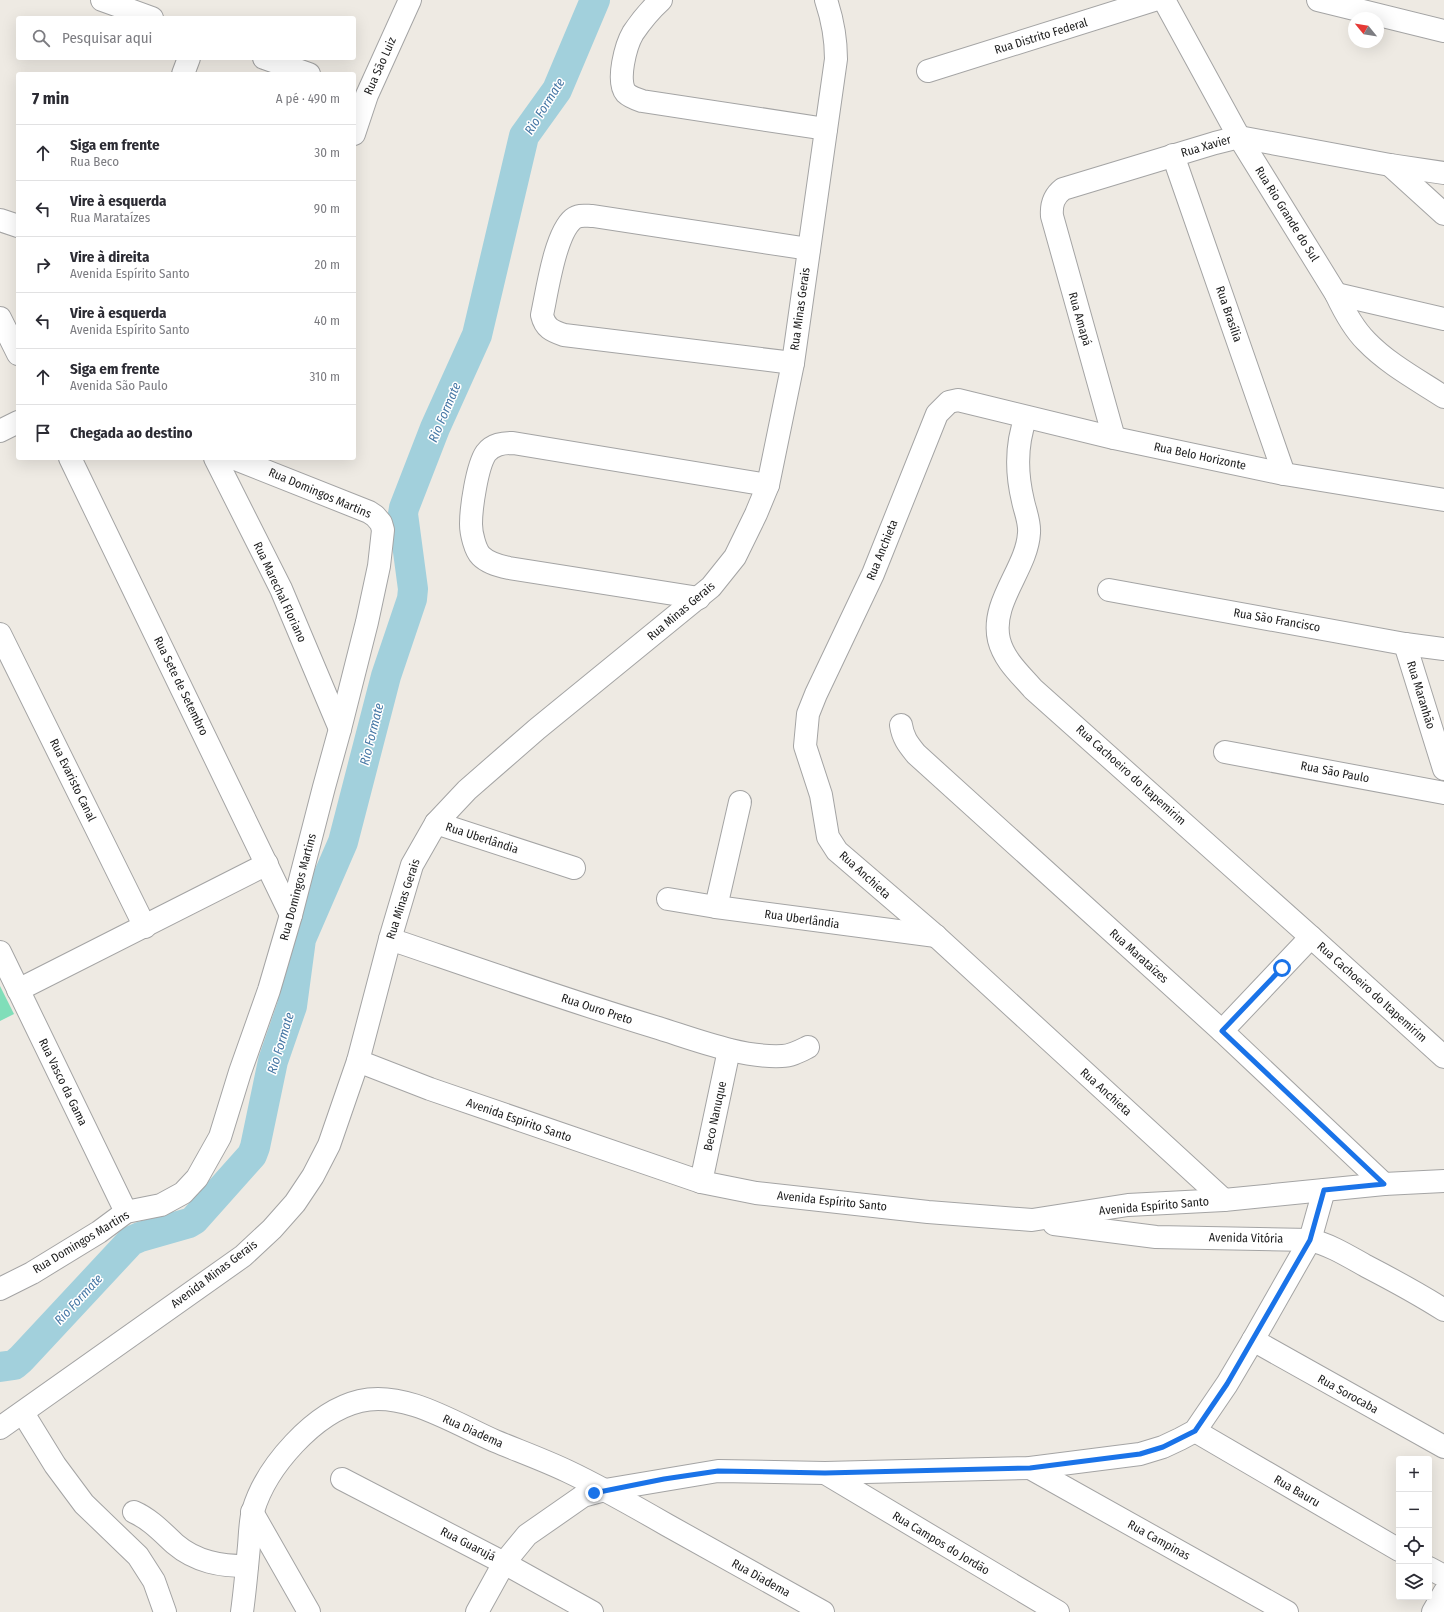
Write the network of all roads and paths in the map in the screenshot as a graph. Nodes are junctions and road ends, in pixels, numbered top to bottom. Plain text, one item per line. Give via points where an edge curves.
1 (102, 0) edge
2 (410, 0) edge
3 (661, 0) edge
4 (826, 0) edge
5 (1154, 0) edge
6 (1164, 0) edge
7 (1318, 0) edge
8 (146, 16) edge
9 (1444, 31) edge
10 (188, 60) edge
11 (270, 60) edge
12 (928, 71) dead end
13 (184, 72) edge
14 (303, 72) edge
15 (360, 92) edge
16 (356, 120) edge
17 (826, 129) junction
18 (1239, 137) junction
19 (1173, 155) junction
20 (1390, 165) junction
21 (1444, 173) edge
22 (1053, 199) joint
23 (1444, 214) edge
24 (0, 220) edge
25 (16, 225) edge
26 (809, 249) junction
27 (1336, 294) junction
28 (0, 318) edge
29 (1444, 319) edge
30 (16, 350) edge
31 (793, 363) junction
32 (1444, 397) edge
33 (958, 400) joint
34 (1026, 417) junction
35 (16, 423) edge
36 (0, 430) edge
37 (1114, 438) junction
38 (71, 460) edge
39 (216, 460) edge
40 (243, 460) edge
41 (1284, 474) junction
42 (768, 485) junction
43 (1444, 500) edge
44 (1110, 590) dead end
45 (699, 598) junction
46 (0, 634) edge
47 (1405, 644) junction
48 (1444, 649) edge
49 (901, 725) dead end
50 (340, 729) junction
51 (1225, 752) dead end
52 (1444, 769) edge
53 (1444, 793) edge
54 (740, 802) dead end
55 (436, 823) junction
56 (267, 864) junction
57 (574, 868) dead end
58 (668, 899) dead end
59 (716, 907) junction
60 (291, 915) junction
61 (145, 927) junction
62 (936, 936) junction
63 (1311, 937) junction
64 (390, 939) junction
65 (0, 952) edge
66 (18, 990) junction
67 (1222, 1031) junction
68 (808, 1047) dead end
69 (729, 1050) junction
70 (1444, 1057) edge
71 (358, 1062) junction
72 (1444, 1181) edge
73 (701, 1182) junction
74 (1384, 1184) junction
75 (1324, 1190) junction
76 (1224, 1200) junction
77 (1128, 1205) junction
78 (126, 1212) junction
79 (1032, 1220) junction
80 (1131, 1235) junction
81 (1310, 1240) junction
82 (0, 1289) edge
83 (1444, 1310) edge
84 (1253, 1340) junction
85 (23, 1413) junction
86 (0, 1428) edge
87 (1195, 1431) junction
88 (1444, 1447) edge
89 (1030, 1468) junction
90 (825, 1473) junction
91 (342, 1479) dead end
92 (605, 1490) junction
93 (134, 1512) dead end
94 (252, 1512) junction
95 (1396, 1548) edge
96 (504, 1563) junction
97 (247, 1566) junction
98 (1432, 1570) edge
99 (1444, 1576) edge
100 (1444, 1593) edge
101 (165, 1612) edge
102 (242, 1612) edge
103 (308, 1612) edge
104 (477, 1612) edge
105 (592, 1612) edge
106 (823, 1612) edge
107 (1058, 1612) edge
108 (1287, 1612) edge
109 (1433, 1612) edge

1 - 8 street
2 - 15 street, Rua São Luiz
3 - 17 street via 632,35 622,75 622,85 626,93 642,101
4 - 17 street, Rua Minas Gerais via 836,41 836,59
5 - 12 street, Rua Distrito Federal
6 - 18 street, Rua Rio Grande do Sul
7 - 9 street
10 - 13 street
11 - 14 street
15 - 16 street, Rua São Luiz
17 - 26 street, Rua Minas Gerais
18 - 19 street, Rua Xavier
18 - 20 street, Rua Xavier
18 - 27 street, Rua Rio Grande do Sul
19 - 22 street, Rua Xavier via 1063,189
19 - 41 street, Rua Brasília
20 - 21 street, Rua Xavier
20 - 23 street
22 - 37 street, Rua Amapá via 1052,216
24 - 25 street
26 - 31 street, Rua Minas Gerais
26 - 31 street via 580,215 567,226 560,239 542,315 548,328 564,335
27 - 29 street
27 - 32 street, Rua Rio Grande do Sul via 1347,317 1366,341 1388,360
28 - 30 street
31 - 42 street, Rua Minas Gerais
33 - 34 street, Rua Belo Horizonte
33 - 62 street, Rua Anchieta via 949,402 937,414 873,574 816,694 808,714 805,734 805,746 821,795 828,837 832,844 850,864
34 - 37 street, Rua Belo Horizonte
34 - 63 street, Rua Cachoeiro do Itapemirim via 1020,433 1018,452 1022,499 1029,532 1026,550 999,618 999,639 1002,649 1011,664 1034,689
35 - 36 street
37 - 41 street, Rua Belo Horizonte
38 - 56 street, Rua Sete de Setembro
39 - 50 street, Rua Marechal Floriano via 281,589
40 - 50 street, Rua Domingos Martins via 369,512 381,523 383,530 379,566
41 - 43 street, Rua Belo Horizonte
42 - 45 street, Rua Minas Gerais via 735,557 720,578
42 - 45 street via 513,443 494,446 483,458 477,479 471,525 481,556 487,560 509,568
44 - 47 street, Rua São Francisco
45 - 55 street, Rua Minas Gerais via 538,729 467,790
46 - 61 street, Rua Evaristo Canal
47 - 48 street, Rua São Francisco
47 - 52 street, Rua Maranhão
49 - 67 street, Rua Marataízes via 905,741 916,754
50 - 60 street, Rua Domingos Martins
51 - 53 street, Rua São Paulo
54 - 59 street
55 - 57 street, Rua Uberlândia
55 - 64 street, Rua Minas Gerais via 412,865
56 - 60 street, Rua Sete de Setembro
56 - 61 street
58 - 59 street, Rua Uberlândia
59 - 62 street, Rua Uberlândia
60 - 78 street, Rua Domingos Martins via 220,1137 197,1178 183,1193 161,1205
61 - 66 street
62 - 76 street, Rua Anchieta
63 - 67 street
63 - 70 street, Rua Cachoeiro do Itapemirim
64 - 69 street, Rua Ouro Preto via 612,1014
64 - 71 street, Rua Minas Gerais
65 - 66 street, Rua Vasco da Gama
66 - 78 street, Rua Vasco da Gama
67 - 74 street, Rua Marataízes
68 - 69 street, Rua Ouro Preto via 784,1056
69 - 73 street, Beco Nanuque
71 - 73 street, Avenida Espírito Santo
71 - 85 street, Avenida Minas Gerais via 329,1146 295,1203 272,1229 243,1256
72 - 74 street, Avenida Espírito Santo
73 - 79 street, Avenida Espírito Santo via 780,1195 928,1212
74 - 75 street, Avenida Espírito Santo
75 - 76 street, Avenida Espírito Santo
75 - 81 street
76 - 77 street, Avenida Espírito Santo
77 - 79 street, Avenida Espírito Santo
77 - 80 street via 1120,1216 1123,1227
78 - 82 street, Rua Domingos Martins via 99,1232 32,1273
79 - 80 street, Avenida Vitória
80 - 81 street, Avenida Vitória
81 - 83 street, Avenida Vitória via 1337,1250
81 - 84 street
84 - 87 street
84 - 88 street, Rua Sorocaba
85 - 86 street, Avenida Minas Gerais
85 - 101 street via 55,1465 84,1504 138,1556 154,1581
87 - 89 street via 1163,1447 1140,1454
87 - 95 street, Rua Bauru
89 - 90 street
89 - 108 street, Rua Campinas
90 - 92 street via 718,1471
90 - 107 street, Rua Campos do Jordão
91 - 96 street, Rua Guarujá
92 - 94 street, Rua Diadema via 567,1471 408,1403 384,1399 361,1400 342,1406 303,1433 266,1481
92 - 96 street via 583,1496 527,1535
92 - 106 street, Rua Diadema
93 - 97 street via 194,1557 226,1566
94 - 97 street, Rua Diadema
94 - 103 street
96 - 104 street
96 - 105 street, Rua Guarujá
97 - 102 street, Rua Diadema
98 - 99 street
100 - 109 street

